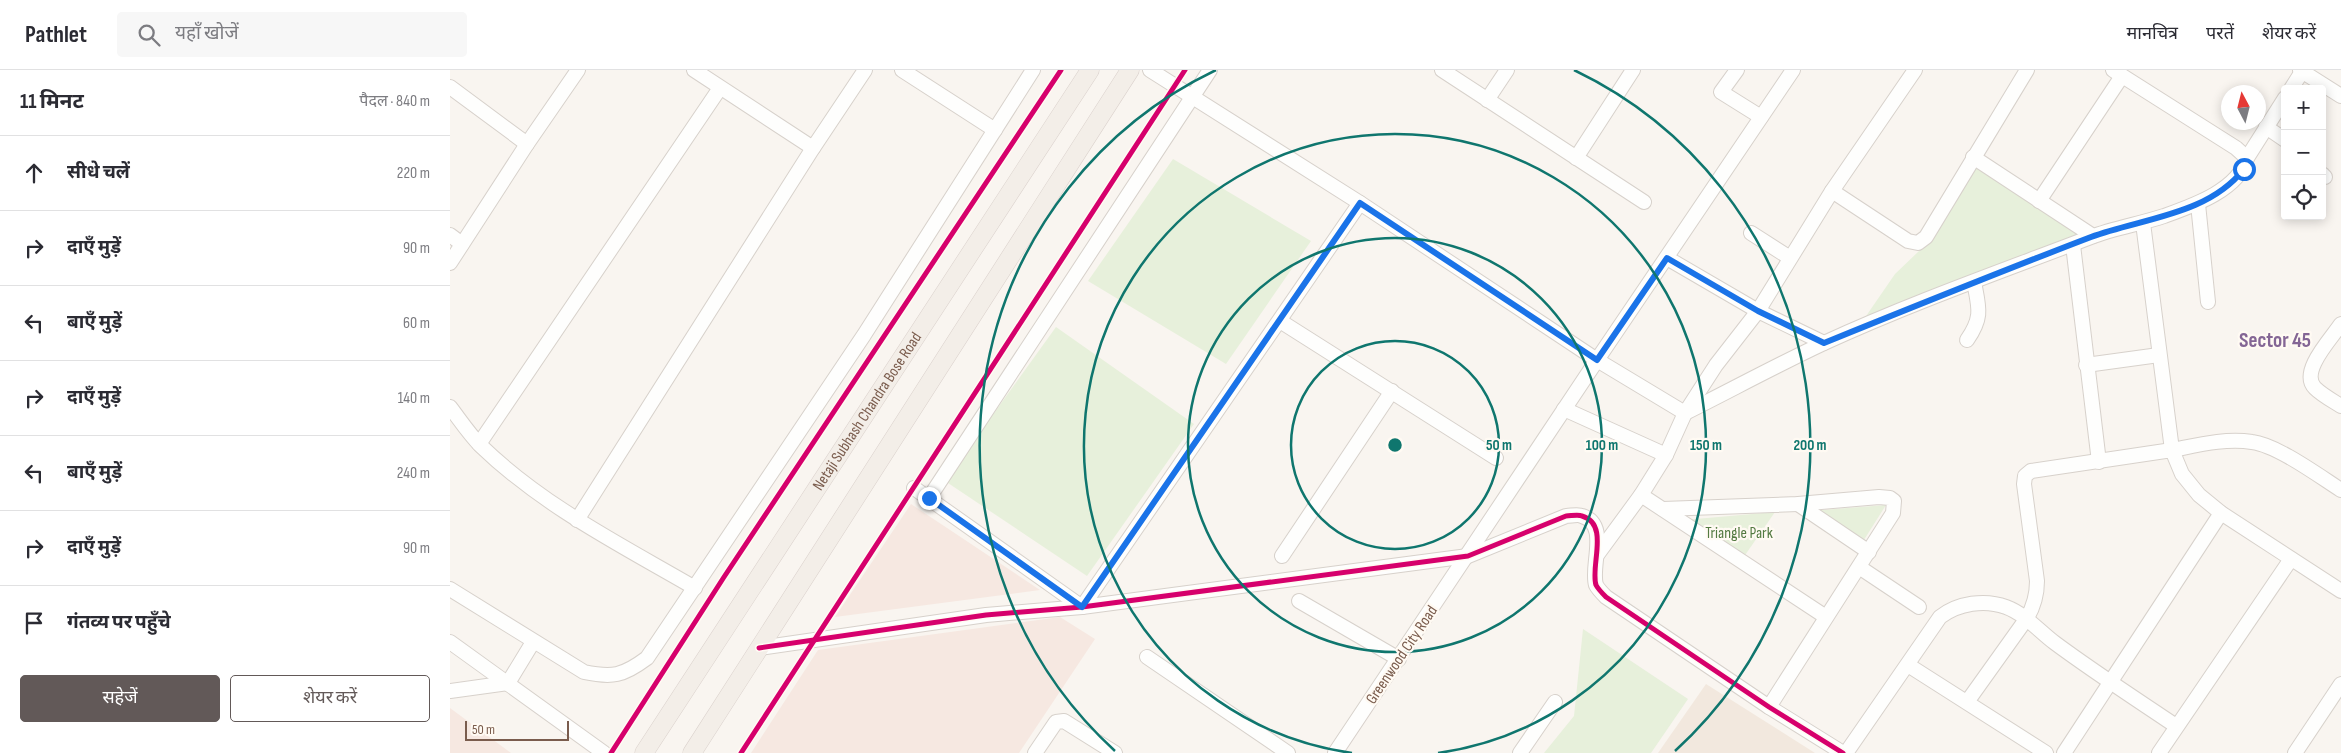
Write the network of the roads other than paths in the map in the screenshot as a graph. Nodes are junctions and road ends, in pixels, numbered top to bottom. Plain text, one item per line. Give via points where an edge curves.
1 (578, 70) edge
2 (694, 70) edge
3 (865, 70) edge
4 (902, 70) edge
5 (1033, 70) edge
6 (1090, 70) edge
7 (1130, 70) edge
8 (1150, 70) edge
9 (1210, 70) edge
10 (1442, 70) edge
11 (1507, 70) edge
12 (1633, 70) edge
13 (1737, 70) edge
14 (1793, 70) edge
15 (1915, 70) edge
16 (2027, 70) edge
17 (2302, 70) edge
18 (2118, 73) edge
19 (2293, 85) edge
20 (450, 87) edge
21 (720, 88) junction
22 (2341, 96) edge
23 (1193, 97) junction
24 (1487, 100) junction
25 (2281, 104) edge
26 (1761, 117) junction
27 (2266, 127) joint
28 (994, 130) junction
29 (2264, 130) edge
30 (2281, 137) edge
31 (527, 144) junction
32 (813, 148) junction
33 (1576, 158) junction
34 (1973, 158) junction
35 (2247, 158) junction
36 (1832, 191) junction
37 (2039, 201) junction
38 (1644, 202) dead end
39 (1360, 203) junction
40 (2198, 204) junction
41 (2143, 223) junction
42 (1751, 233) dead end
43 (450, 235) edge
44 (2093, 236) junction
45 (462, 244) junction
46 (2073, 244) junction
47 (1667, 258) junction
48 (1790, 258) junction
49 (450, 263) edge
50 (1974, 282) junction
51 (2208, 302) dead end
52 (1758, 311) junction
53 (1280, 321) junction
54 (2341, 324) edge
55 (1967, 340) dead end
56 (1824, 343) junction
57 (2159, 355) junction
58 (1597, 360) junction
59 (2086, 365) junction
60 (1392, 391) junction
61 (2341, 406) edge
62 (450, 407) edge
63 (1564, 409) junction
64 (1685, 413) junction
65 (479, 444) junction
66 (2172, 450) junction
67 (1666, 455) junction
68 (1496, 458) dead end
69 (2099, 462) junction
70 (2340, 486) edge
71 (914, 488) dead end
72 (1641, 495) junction
73 (929, 498) junction
74 (1798, 504) junction
75 (1663, 509) junction
76 (2221, 514) junction
77 (577, 520) junction
78 (1868, 552) junction
79 (1597, 555) junction
80 (1282, 556) dead end
81 (1468, 556) junction
82 (2291, 559) junction
83 (1859, 567) junction
84 (695, 588) junction
85 (450, 589) edge
86 (2341, 591) edge
87 (1299, 600) dead end
88 (1919, 606) dead end
89 (1082, 607) junction
90 (1826, 617) junction
91 (2026, 618) junction
92 (450, 642) edge
93 (533, 642) junction
94 (759, 648) junction
95 (1147, 657) dead end
96 (1399, 659) junction
97 (1908, 664) junction
98 (2111, 681) junction
99 (508, 683) junction
100 (2341, 684) edge
101 (450, 692) edge
102 (1555, 702) dead end
103 (1967, 702) junction
104 (1769, 707) junction
105 (2176, 726) junction
106 (604, 753) edge
107 (644, 753) edge
108 (692, 753) edge
109 (1035, 753) edge
110 (1115, 753) edge
111 (1288, 753) edge
112 (1336, 753) edge
113 (1520, 753) edge
114 (1844, 753) edge
115 (2046, 753) edge
116 (2064, 753) edge
117 (2159, 753) edge
118 (2294, 753) edge

1 - 31 street
2 - 21 street
3 - 32 street
4 - 28 street
5 - 28 street
6 - 107 main road, Netaji Subhash Chandra Bose Road
7 - 94 main road
8 - 23 street
9 - 23 street
10 - 24 street
11 - 24 street
12 - 33 street
13 - 26 street via 1721,92
14 - 26 street, Greenwood City Road
15 - 36 street
16 - 34 street
17 - 19 street
17 - 22 street
18 - 35 street
18 - 37 street
20 - 31 street
21 - 32 street
21 - 65 street
23 - 39 street
23 - 73 street
24 - 33 street
25 - 27 street
26 - 47 street, Greenwood City Road
27 - 30 street
28 - 84 street via 858,343
29 - 35 street
31 - 45 street
32 - 77 street
33 - 38 street
34 - 36 street via 1926,237 1918,243 1908,242
34 - 37 street
35 - 40 street via 2236,179
36 - 48 street
37 - 44 street
39 - 53 street
39 - 58 street
40 - 41 street
40 - 51 street
41 - 44 street
41 - 57 street
42 - 48 street
43 - 45 street
44 - 46 street
45 - 49 street
46 - 50 street
46 - 59 street
47 - 52 street
47 - 58 street, Greenwood City Road
48 - 52 street
50 - 55 street via 1979,318
50 - 56 street
52 - 56 street
52 - 64 street via 1716,365
53 - 60 street
53 - 89 street
54 - 61 street via 2312,366 2310,378 2315,388
56 - 64 street
57 - 59 street
57 - 66 street
58 - 63 street, Greenwood City Road
58 - 64 street
59 - 69 street
60 - 68 street
60 - 80 street
62 - 65 street
63 - 67 street
63 - 81 street, Greenwood City Road
64 - 67 street
65 - 77 street via 515,477
66 - 69 street
66 - 70 street via 2209,443 2254,442 2272,448
66 - 76 street via 2182,474
67 - 72 street
69 - 91 street via 2031,471 2025,476 2037,581 2034,607
71 - 73 street
72 - 75 street
72 - 79 street
73 - 89 street
74 - 75 street
74 - 78 street
74 - 78 street via 1890,498 1894,501 1893,513
75 - 90 street
76 - 82 street
76 - 98 street
77 - 84 street
78 - 83 street
79 - 81 street via 1598,539 1593,524 1582,516 1566,516
79 - 104 street via 1596,586 1606,597
81 - 89 street
81 - 96 street, Greenwood City Road
82 - 86 street
82 - 105 street
83 - 88 street
83 - 90 street
84 - 93 street via 647,658 629,671 606,676 584,672
85 - 93 street
87 - 96 street
89 - 94 street via 986,615
90 - 104 street
91 - 97 street via 2006,606 1972,604 1951,609 1940,617
91 - 98 street via 2055,643
91 - 103 street
92 - 99 street
93 - 99 street
94 - 108 main road
95 - 111 street
96 - 112 street, Greenwood City Road
97 - 103 street
97 - 114 street
98 - 105 street
98 - 116 street
99 - 101 street
99 - 106 street
100 - 118 street
102 - 113 street
103 - 115 street
104 - 114 street
105 - 117 street
109 - 110 street via 1060,720

